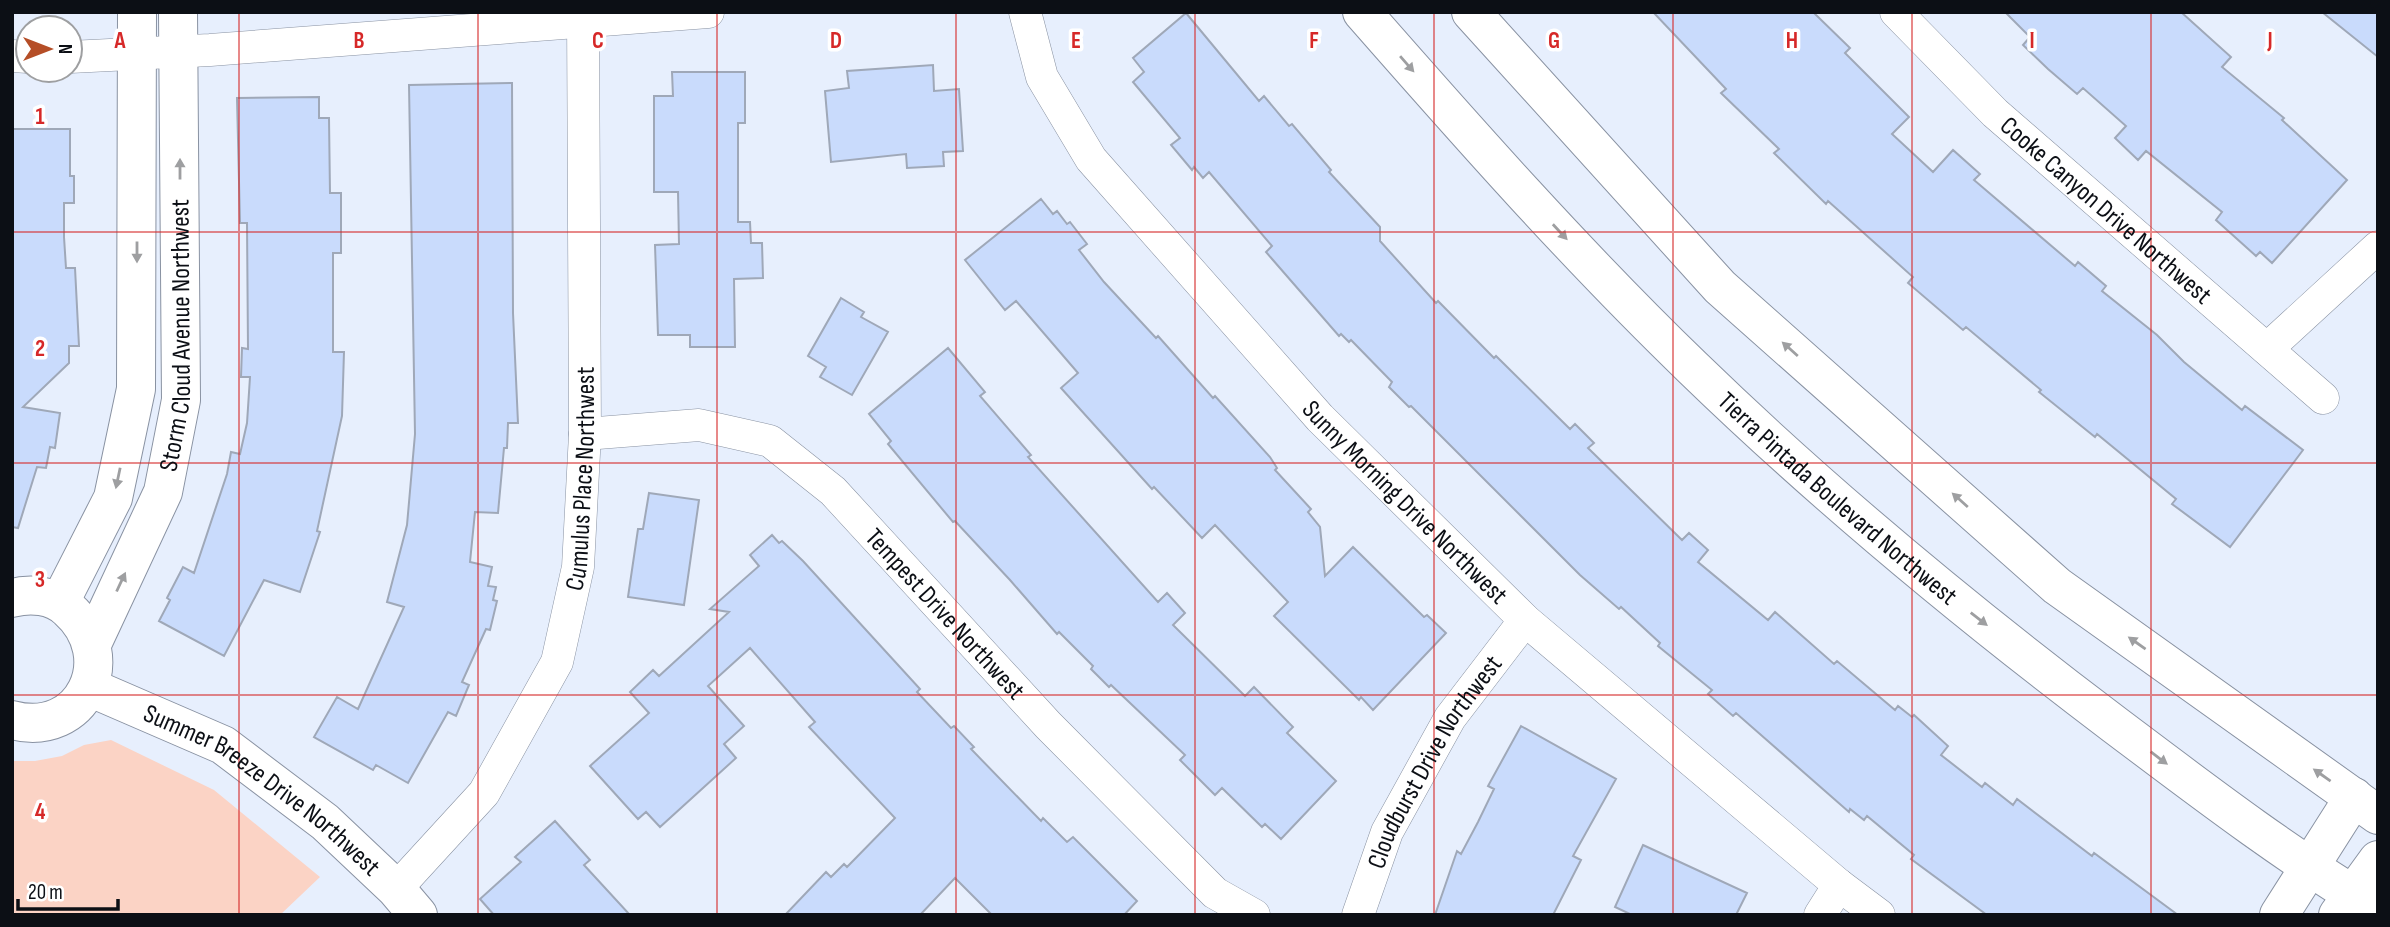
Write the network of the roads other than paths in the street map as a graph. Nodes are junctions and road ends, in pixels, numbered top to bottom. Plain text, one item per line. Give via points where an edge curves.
1 (137, 12) edge
2 (178, 12) edge
3 (708, 12) edge
4 (1025, 12) edge
5 (1362, 12) edge
6 (1471, 12) edge
7 (1896, 12) edge
8 (583, 16) edge
9 (179, 51) junction
10 (137, 54) junction
11 (84, 56) edge
12 (2378, 247) edge
13 (2267, 349) junction
14 (2323, 398) dead end
15 (585, 434) junction
16 (12, 598) edge
17 (60, 601) junction
18 (1525, 620) junction
19 (92, 644) junction
20 (89, 687) junction
21 (12, 720) edge
22 (2366, 806) edge
23 (2378, 860) edge
24 (2309, 865) junction
25 (1839, 885) junction
26 (407, 902) edge
27 (2356, 906) edge
28 (1254, 915) edge
29 (1358, 915) edge
30 (1819, 915) edge
31 (1879, 915) edge
32 (2279, 915) edge

1 - 10 main road, Storm Cloud Avenue Northwest
2 - 9 main road, Storm Cloud Avenue Northwest
3 - 8 street
4 - 18 street, Sunny Morning Drive Northwest via 1042,77 1091,159 1320,418
5 -> 24 main road, Tierra Pintada Boulevard Northwest via 1578,252 1818,484 2070,691
22 -> 6 main road via 2057,586 1720,286
7 - 13 street, Cooke Canyon Drive Northwest via 1995,113
8 - 9 street
8 - 15 street, Cumulus Place Northwest
9 - 10 street
19 -> 9 main road, Storm Cloud Avenue Northwest via 163,492 181,400
10 - 11 street
10 -> 17 main road, Storm Cloud Avenue Northwest via 136,389 113,498
12 - 13 street
13 - 14 street, Cooke Canyon Drive Northwest
15 - 26 street, Cumulus Place Northwest via 578,567 557,662 484,793
15 - 28 street, Tempest Drive Northwest via 699,425 770,441 833,491 1048,725 1215,893
16 - 17 main road via 23,595
17 - 19 main road via 82,621
18 - 25 street, Sunny Morning Drive Northwest
18 - 29 street, Cloudburst Drive Northwest via 1450,718 1387,832
19 - 20 main road via 94,667
20 - 21 main road via 67,712 48,722
20 - 26 main road, Summer Breeze Drive Northwest via 223,745 325,822
22 - 24 main road
23 - 27 main road
24 - 27 main road, Tierra Pintada Boulevard Northwest
24 - 32 main road
25 - 30 street
25 - 31 street, Sunny Morning Drive Northwest

